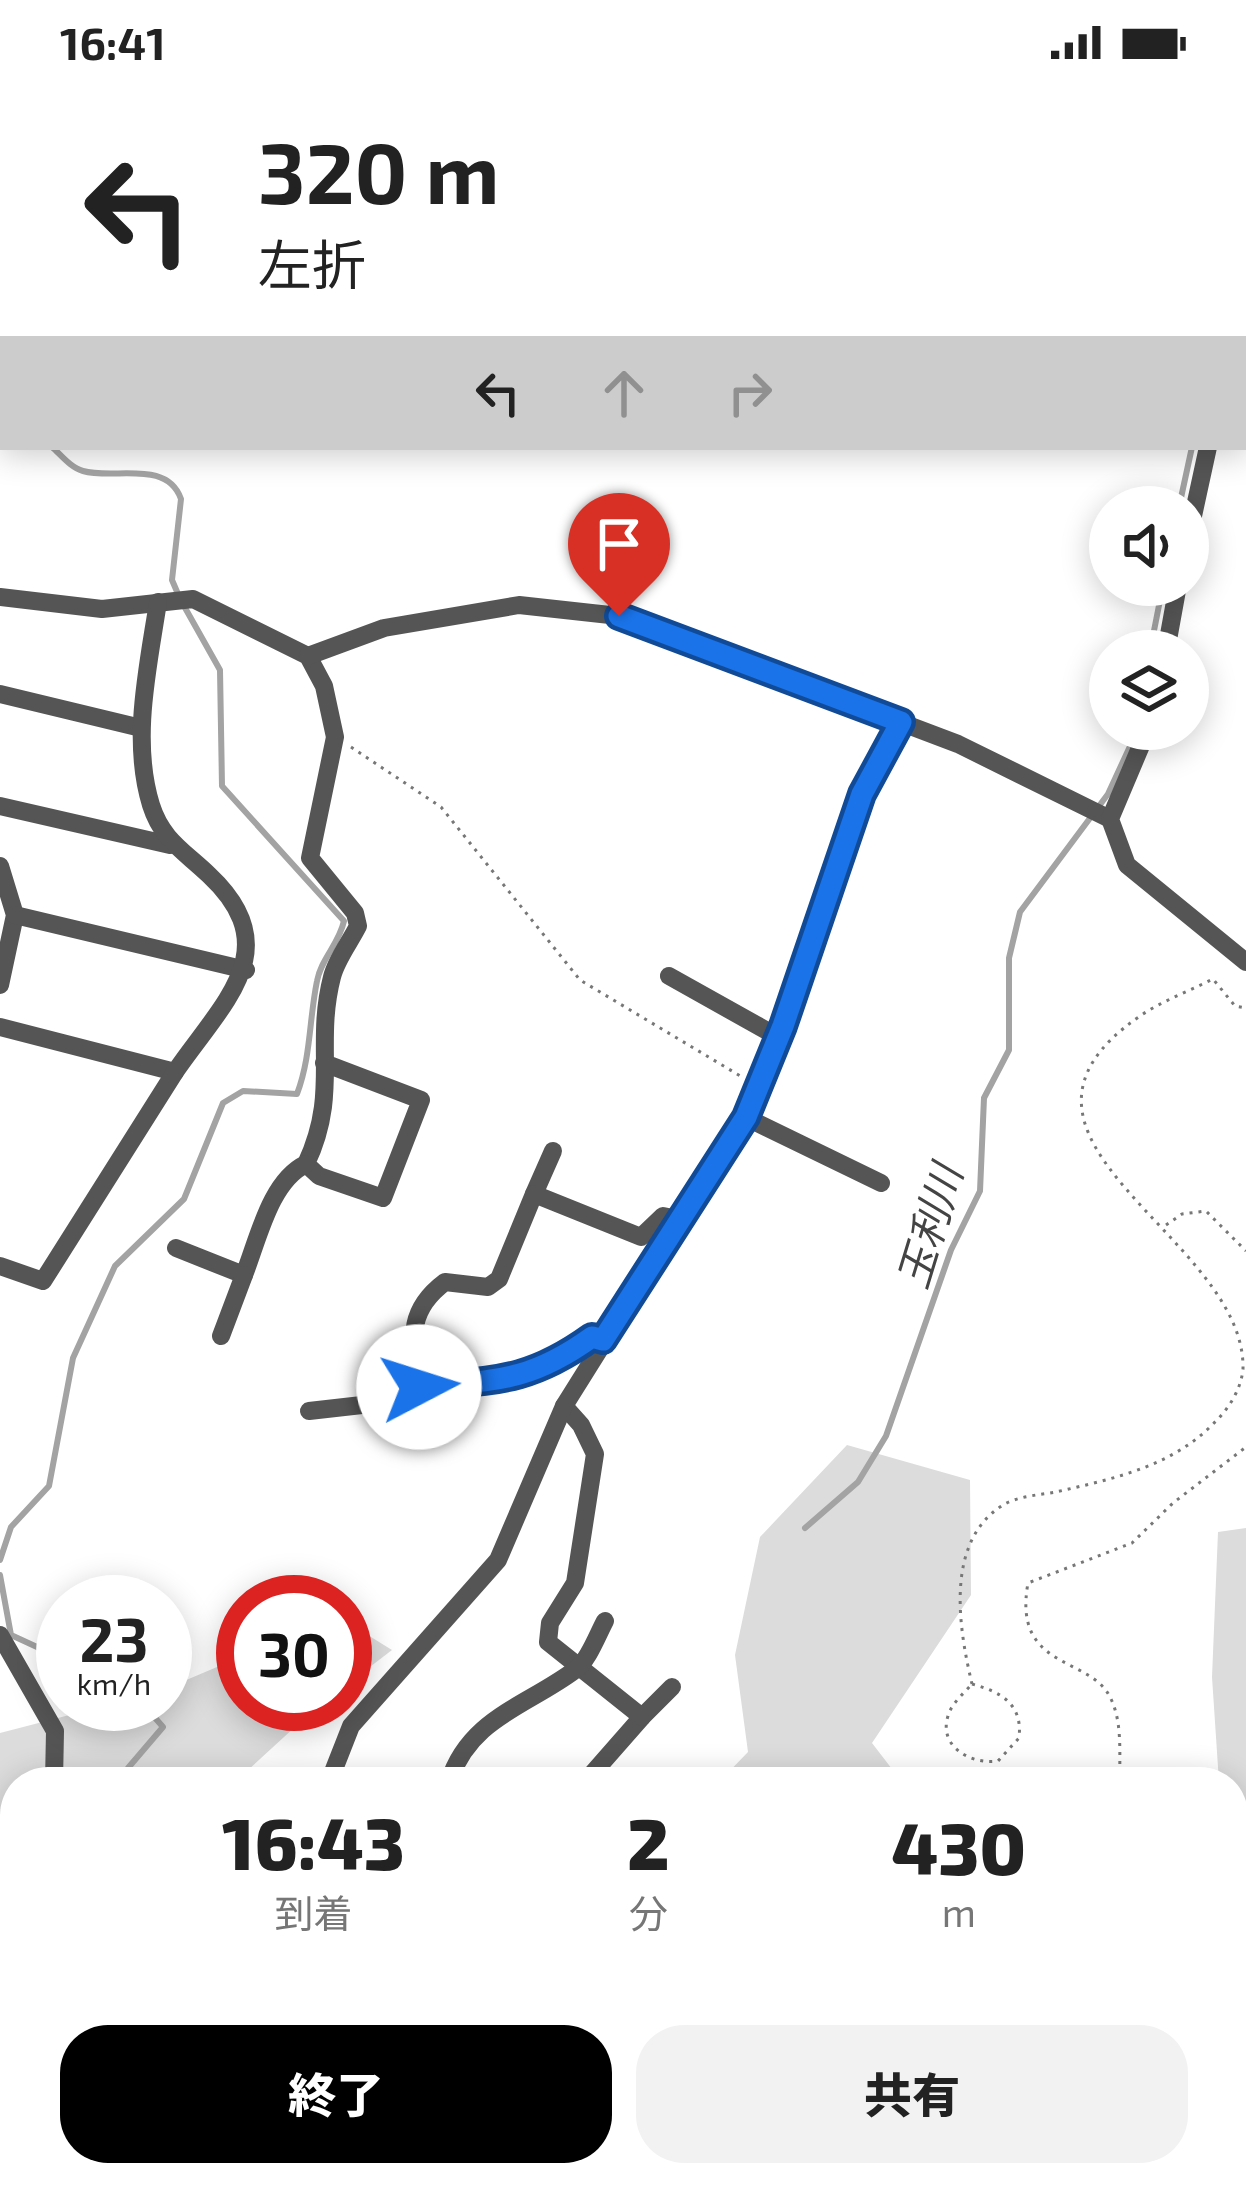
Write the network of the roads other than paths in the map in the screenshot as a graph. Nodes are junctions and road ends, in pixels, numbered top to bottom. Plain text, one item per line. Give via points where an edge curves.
1 (1207, 450) edge
2 (1200, 486) edge
3 (6, 600) edge
4 (158, 602) junction
5 (0, 620) edge
6 (308, 656) junction
7 (0, 694) edge
8 (901, 722) junction
9 (141, 728) junction
10 (1139, 750) edge
11 (0, 806) edge
12 (1110, 819) junction
13 (170, 845) junction
14 (0, 866) edge
15 (15, 915) junction
16 (1246, 962) edge
17 (246, 970) junction
18 (669, 976) dead end
19 (0, 986) edge
20 (0, 1027) edge
21 (778, 1037) junction
22 (324, 1063) junction
23 (176, 1072) junction
24 (746, 1117) junction
25 (554, 1151) dead end
26 (306, 1164) junction
27 (881, 1183) dead end
28 (534, 1194) junction
29 (678, 1219) junction
30 (176, 1248) dead end
31 (0, 1266) edge
32 (244, 1275) junction
33 (221, 1336) dead end
34 (603, 1340) junction
35 (419, 1387) junction
36 (564, 1406) junction
37 (309, 1411) dead end
38 (605, 1621) dead end
39 (0, 1635) edge
40 (579, 1669) junction
41 (672, 1687) dead end
42 (642, 1717) junction
43 (54, 1767) edge
44 (334, 1767) edge
45 (456, 1767) edge
46 (598, 1767) edge

1 - 2 street
3 - 4 street via 102,609
3 - 5 street
4 - 6 street via 193,599
4 - 9 street
6 - 8 street via 384,628 519,605 641,624
6 - 22 street via 325,686 335,736 310,858 358,926 332,974
7 - 9 street
8 - 12 street
8 - 21 street via 862,794
9 - 13 street via 151,806
10 - 12 street
11 - 13 street
12 - 16 street via 1127,865
13 - 17 street via 236,904 246,923
14 - 15 street
15 - 17 street
15 - 19 street
17 - 23 street
18 - 21 street
20 - 23 street
21 - 24 street
22 - 26 street via 328,1100
22 - 26 street via 421,1100 383,1198
23 - 31 street via 43,1281
24 - 27 street
24 - 29 street
25 - 28 street
26 - 32 street via 276,1196
28 - 29 street via 641,1237 664,1216
28 - 35 street via 500,1280 488,1287 445,1282 425,1298 411,1325
29 - 34 street
30 - 32 street
32 - 33 street
34 - 35 street via 592,1337 521,1377
34 - 36 street
35 - 37 street via 362,1406
36 - 40 street via 595,1454 575,1583 548,1642
36 - 44 street via 498,1560 351,1726
38 - 40 street
39 - 43 street via 55,1731
40 - 42 street
40 - 45 street via 501,1714 468,1742
41 - 42 street
42 - 46 street

